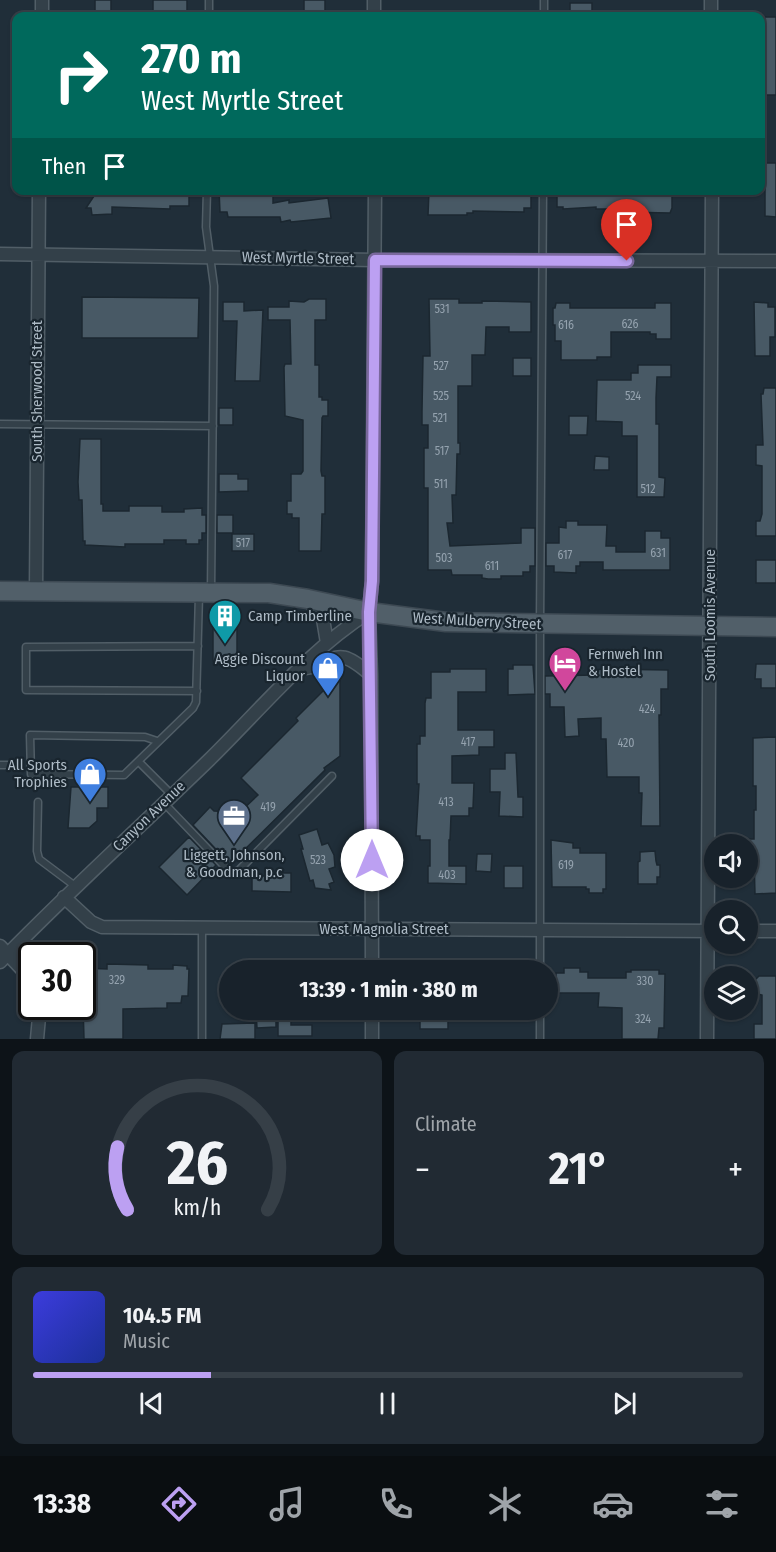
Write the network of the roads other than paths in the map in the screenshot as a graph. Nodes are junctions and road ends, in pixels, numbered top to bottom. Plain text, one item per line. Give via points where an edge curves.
1 (39, 195) edge
2 (207, 195) edge
3 (375, 195) edge
4 (543, 195) edge
5 (712, 195) edge
6 (0, 254) edge
7 (38, 254) junction
8 (211, 257) junction
9 (375, 260) junction
10 (543, 261) junction
11 (776, 261) edge
12 (712, 262) junction
13 (0, 424) edge
14 (36, 425) junction
15 (213, 426) junction
16 (0, 591) edge
17 (36, 591) junction
18 (205, 592) junction
19 (308, 599) junction
20 (369, 612) junction
21 (540, 624) junction
22 (710, 626) junction
23 (776, 627) edge
24 (327, 644) junction
25 (198, 646) junction
26 (298, 669) junction
27 (371, 675) junction
28 (197, 691) junction
29 (157, 741) junction
30 (139, 762) junction
31 (0, 765) edge
32 (9, 765) dead end
33 (332, 776) dead end
34 (167, 798) junction
35 (38, 802) dead end
36 (75, 886) junction
37 (64, 897) junction
38 (711, 900) edge
39 (202, 927) junction
40 (372, 929) junction
41 (541, 930) junction
42 (704, 931) edge
43 (758, 931) edge
44 (776, 931) edge
45 (3, 954) edge
46 (710, 954) edge
47 (372, 960) edge
48 (540, 960) edge
49 (18, 967) edge
50 (39, 1020) edge
51 (372, 1020) edge
52 (540, 1020) edge
53 (37, 1039) edge
54 (202, 1039) edge
55 (372, 1039) edge
56 (540, 1039) edge
57 (707, 1039) edge

1 - 7 street, South Sherwood Street
2 - 8 lane
3 - 9 street
4 - 10 lane
5 - 12 street, South Loomis Avenue
6 - 7 street, West Myrtle Street
7 - 8 street, West Myrtle Street
7 - 14 street, South Sherwood Street
8 - 9 street, West Myrtle Street
8 - 15 lane
9 - 10 street, West Myrtle Street
9 - 20 street
10 - 12 street, West Myrtle Street
10 - 21 lane
11 - 12 street, West Myrtle Street
12 - 22 street, South Loomis Avenue
13 - 14 lane
14 - 15 lane
14 - 17 street, South Sherwood Street
15 - 18 lane
16 - 17 main road, West Mulberry Street
17 - 18 main road, West Mulberry Street
18 - 19 main road, West Mulberry Street via 269,593
18 - 25 lane
19 - 20 main road, West Mulberry Street
19 - 24 street via 324,619
20 - 21 main road, West Mulberry Street via 447,622
20 - 24 street, Canyon Avenue
20 - 27 street
21 - 22 main road, West Mulberry Street
21 - 41 lane
22 - 23 main road, West Mulberry Street
22 - 38 street, South Loomis Avenue
24 - 26 street, Canyon Avenue
25 - 28 lane
25 - 28 lane via 26,647 26,690
26 - 27 street via 346,657
26 - 34 street, Canyon Avenue
27 - 40 street
28 - 29 lane via 193,708
29 - 30 lane
29 - 30 lane via 145,737 30,735 31,774 124,776
30 - 34 lane
31 - 32 lane
33 - 34 lane via 233,873
34 - 36 street, Canyon Avenue
35 - 36 lane via 39,859
36 - 37 street, Canyon Avenue
37 - 39 street, West Magnolia Street via 102,927
37 - 45 street, Canyon Avenue
39 - 40 street, West Magnolia Street
39 - 54 lane
40 - 41 street, West Magnolia Street
40 - 47 street
41 - 42 street, West Magnolia Street
41 - 48 lane
43 - 44 street
45 - 49 street
46 - 57 street, South Loomis Avenue
50 - 53 street
51 - 55 street
52 - 56 lane

